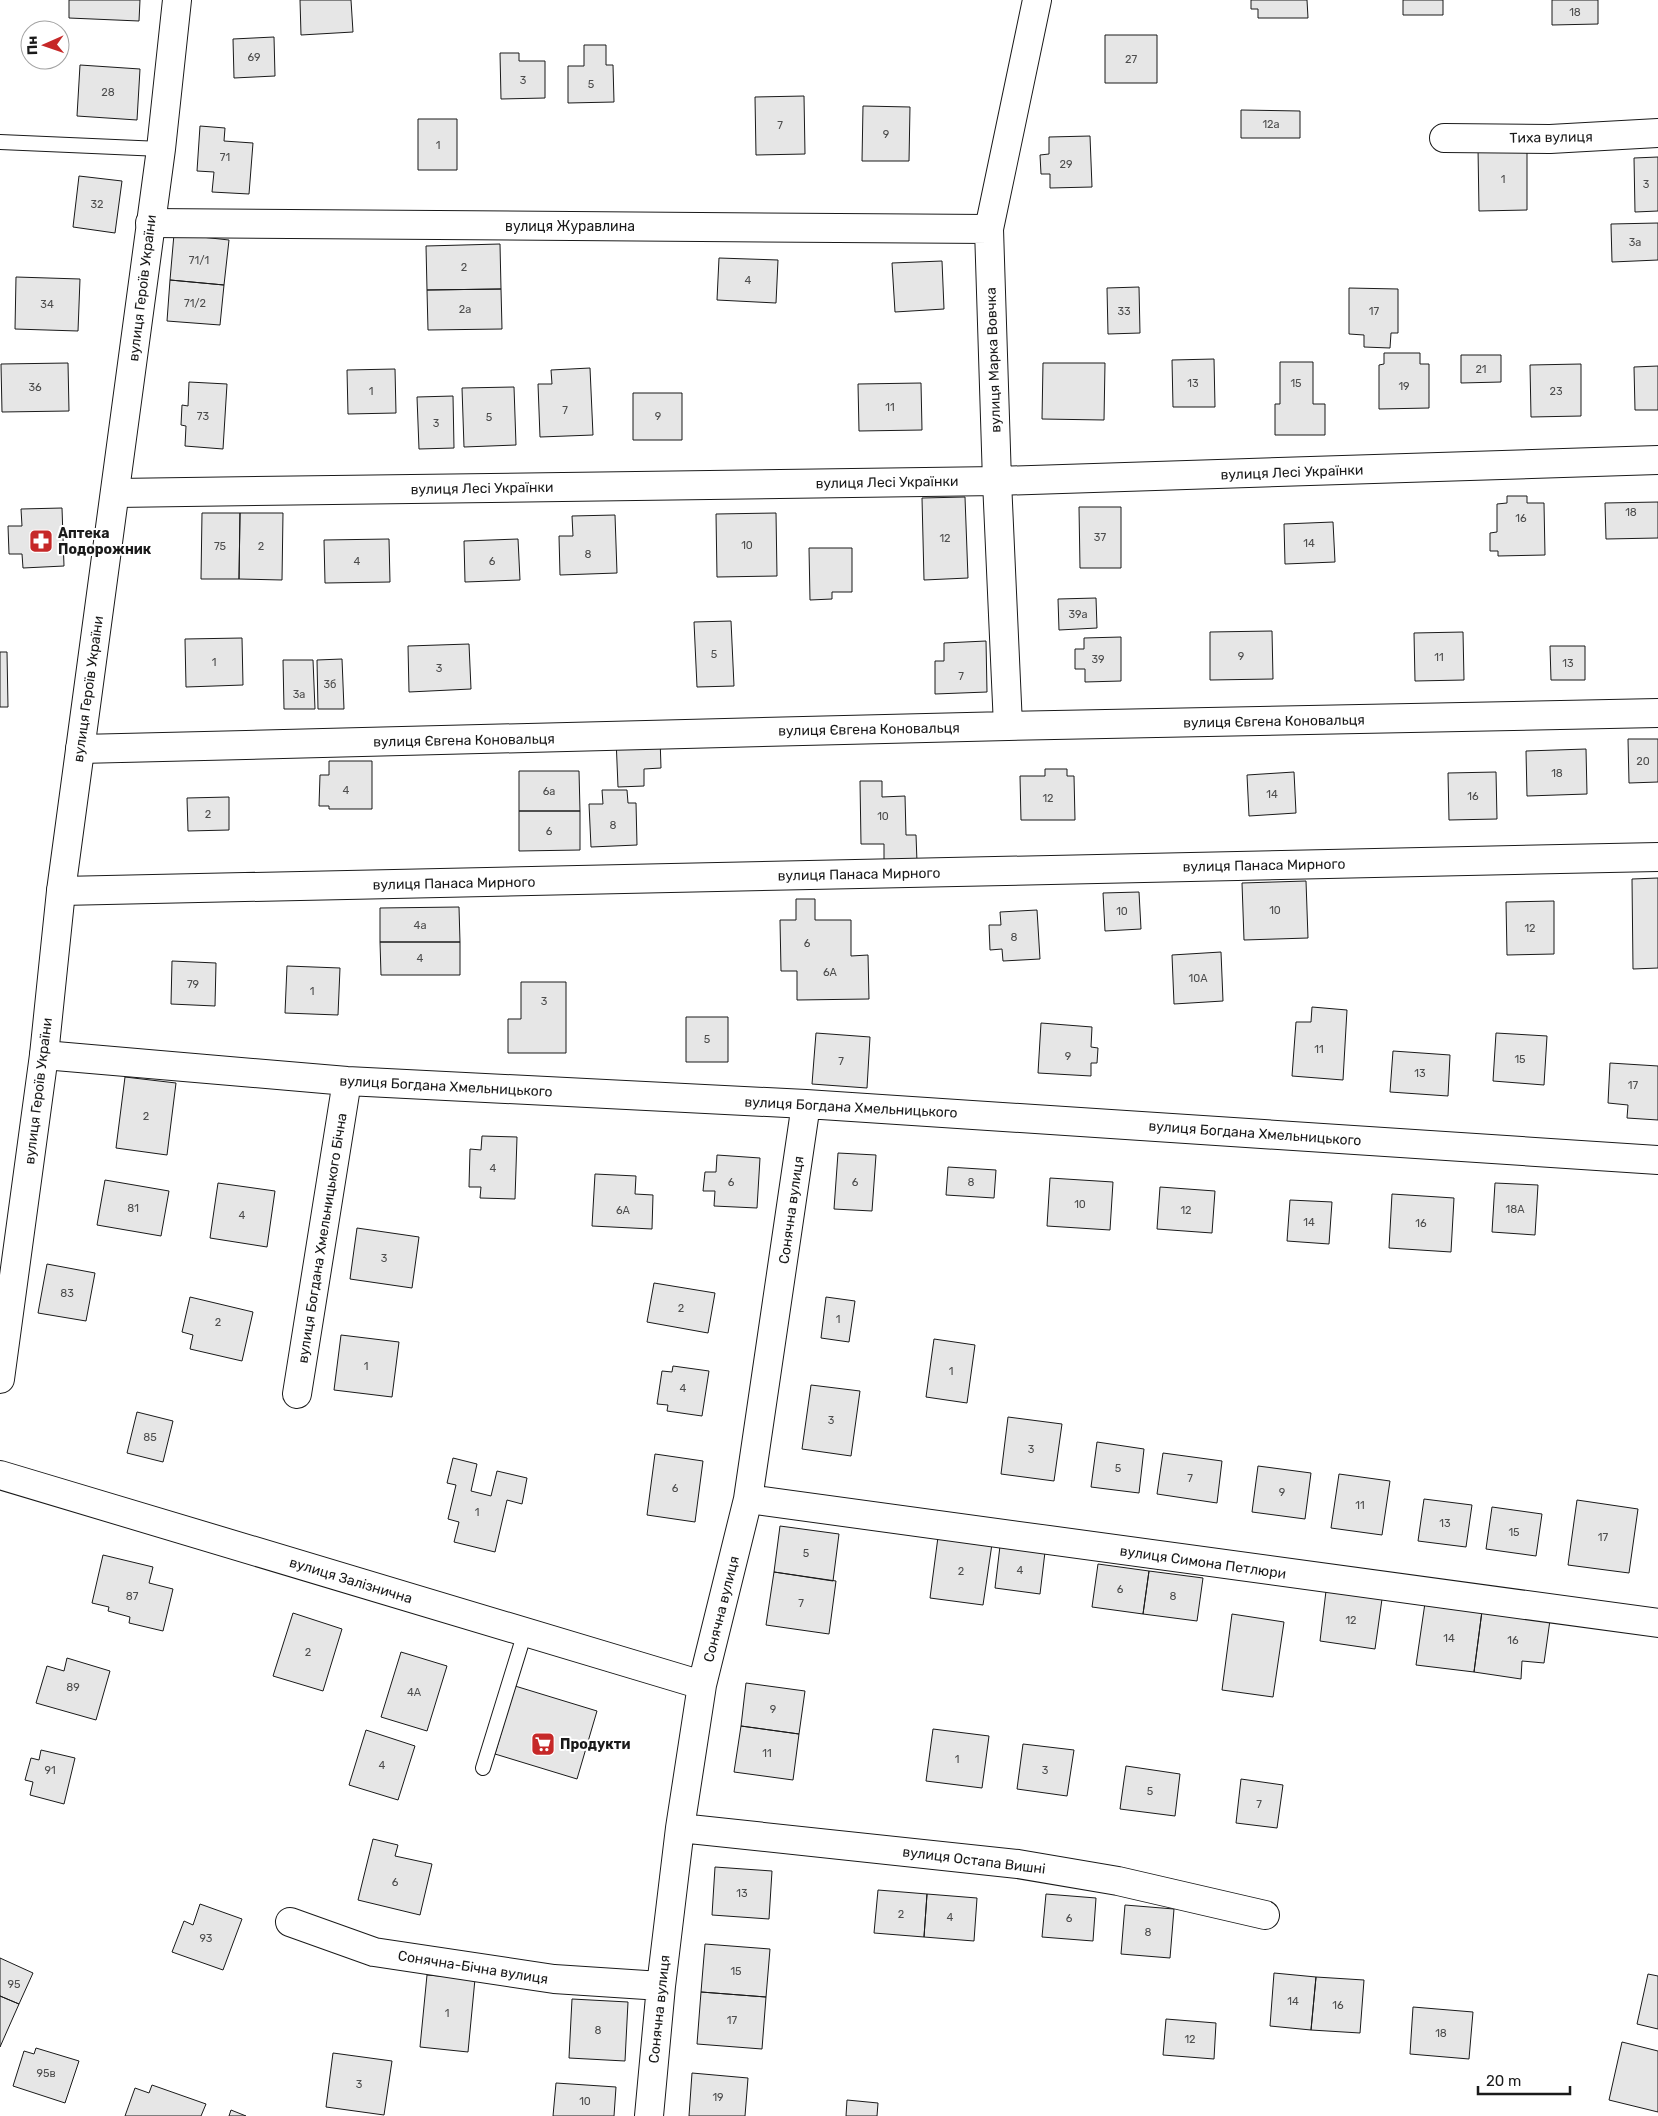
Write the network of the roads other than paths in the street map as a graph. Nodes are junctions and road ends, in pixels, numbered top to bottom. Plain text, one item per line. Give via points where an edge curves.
1 (177, 0) edge
2 (1037, 0) edge
3 (1658, 133) edge
4 (1444, 138) dead end
5 (0, 142) edge
6 (161, 149) junction
7 (150, 223) junction
8 (989, 229) junction
9 (1658, 460) edge
10 (997, 481) junction
11 (116, 493) junction
12 (1658, 713) edge
13 (1008, 726) junction
14 (80, 749) junction
15 (1658, 857) edge
16 (60, 891) junction
17 (44, 1055) junction
18 (347, 1082) junction
19 (806, 1104) junction
20 (1658, 1160) edge
21 (0, 1379) edge
22 (297, 1394) dead end
23 (0, 1475) edge
24 (748, 1499) junction
25 (1658, 1623) edge
26 (525, 1632) junction
27 (702, 1685) junction
28 (483, 1768) dead end
29 (680, 1828) junction
30 (1265, 1915) dead end
31 (290, 1922) dead end
32 (660, 1986) junction
33 (649, 2116) edge

1 - 6 street, вулиця Героїв України
2 - 8 street, вулиця Марка Вовчка
3 - 4 street, Тиха вулиця via 1550,139
5 - 6 lane
6 - 7 street, вулиця Героїв України
7 - 8 street, вулиця Журавлина
7 - 11 street, вулиця Героїв України
8 - 10 street, вулиця Марка Вовчка
9 - 10 street, вулиця Лесі Українки
10 - 11 street, вулиця Лесі Українки
10 - 13 street, вулиця Марка Вовчка
11 - 14 street, вулиця Героїв України
12 - 13 street, вулиця Євгена Коновальця
13 - 14 street, вулиця Євгена Коновальця
14 - 16 street, вулиця Героїв України
15 - 16 street, вулиця Панаса Мирного
16 - 17 street, вулиця Героїв України
17 - 18 street, вулиця Богдана Хмельницького
17 - 21 street, вулиця Героїв України
18 - 19 street, вулиця Богдана Хмельницького
18 - 22 street, вулиця Богдана Хмельницького Бічна
19 - 20 street, вулиця Богдана Хмельницького
19 - 24 street, Сонячна вулиця
23 - 26 street, вулиця Залізнична
24 - 25 street, вулиця Симона Петлюри
24 - 27 street, Сонячна вулиця
26 - 27 street, вулиця Залізнична
26 - 28 lane
27 - 29 street, Сонячна вулиця
29 - 30 street, вулиця Остапа Вишні via 1018,1864 1118,1881
29 - 32 street, Сонячна вулиця
31 - 32 street, Сонячна-Бічна вулиця via 374,1952 554,1979
32 - 33 street, Сонячна вулиця

